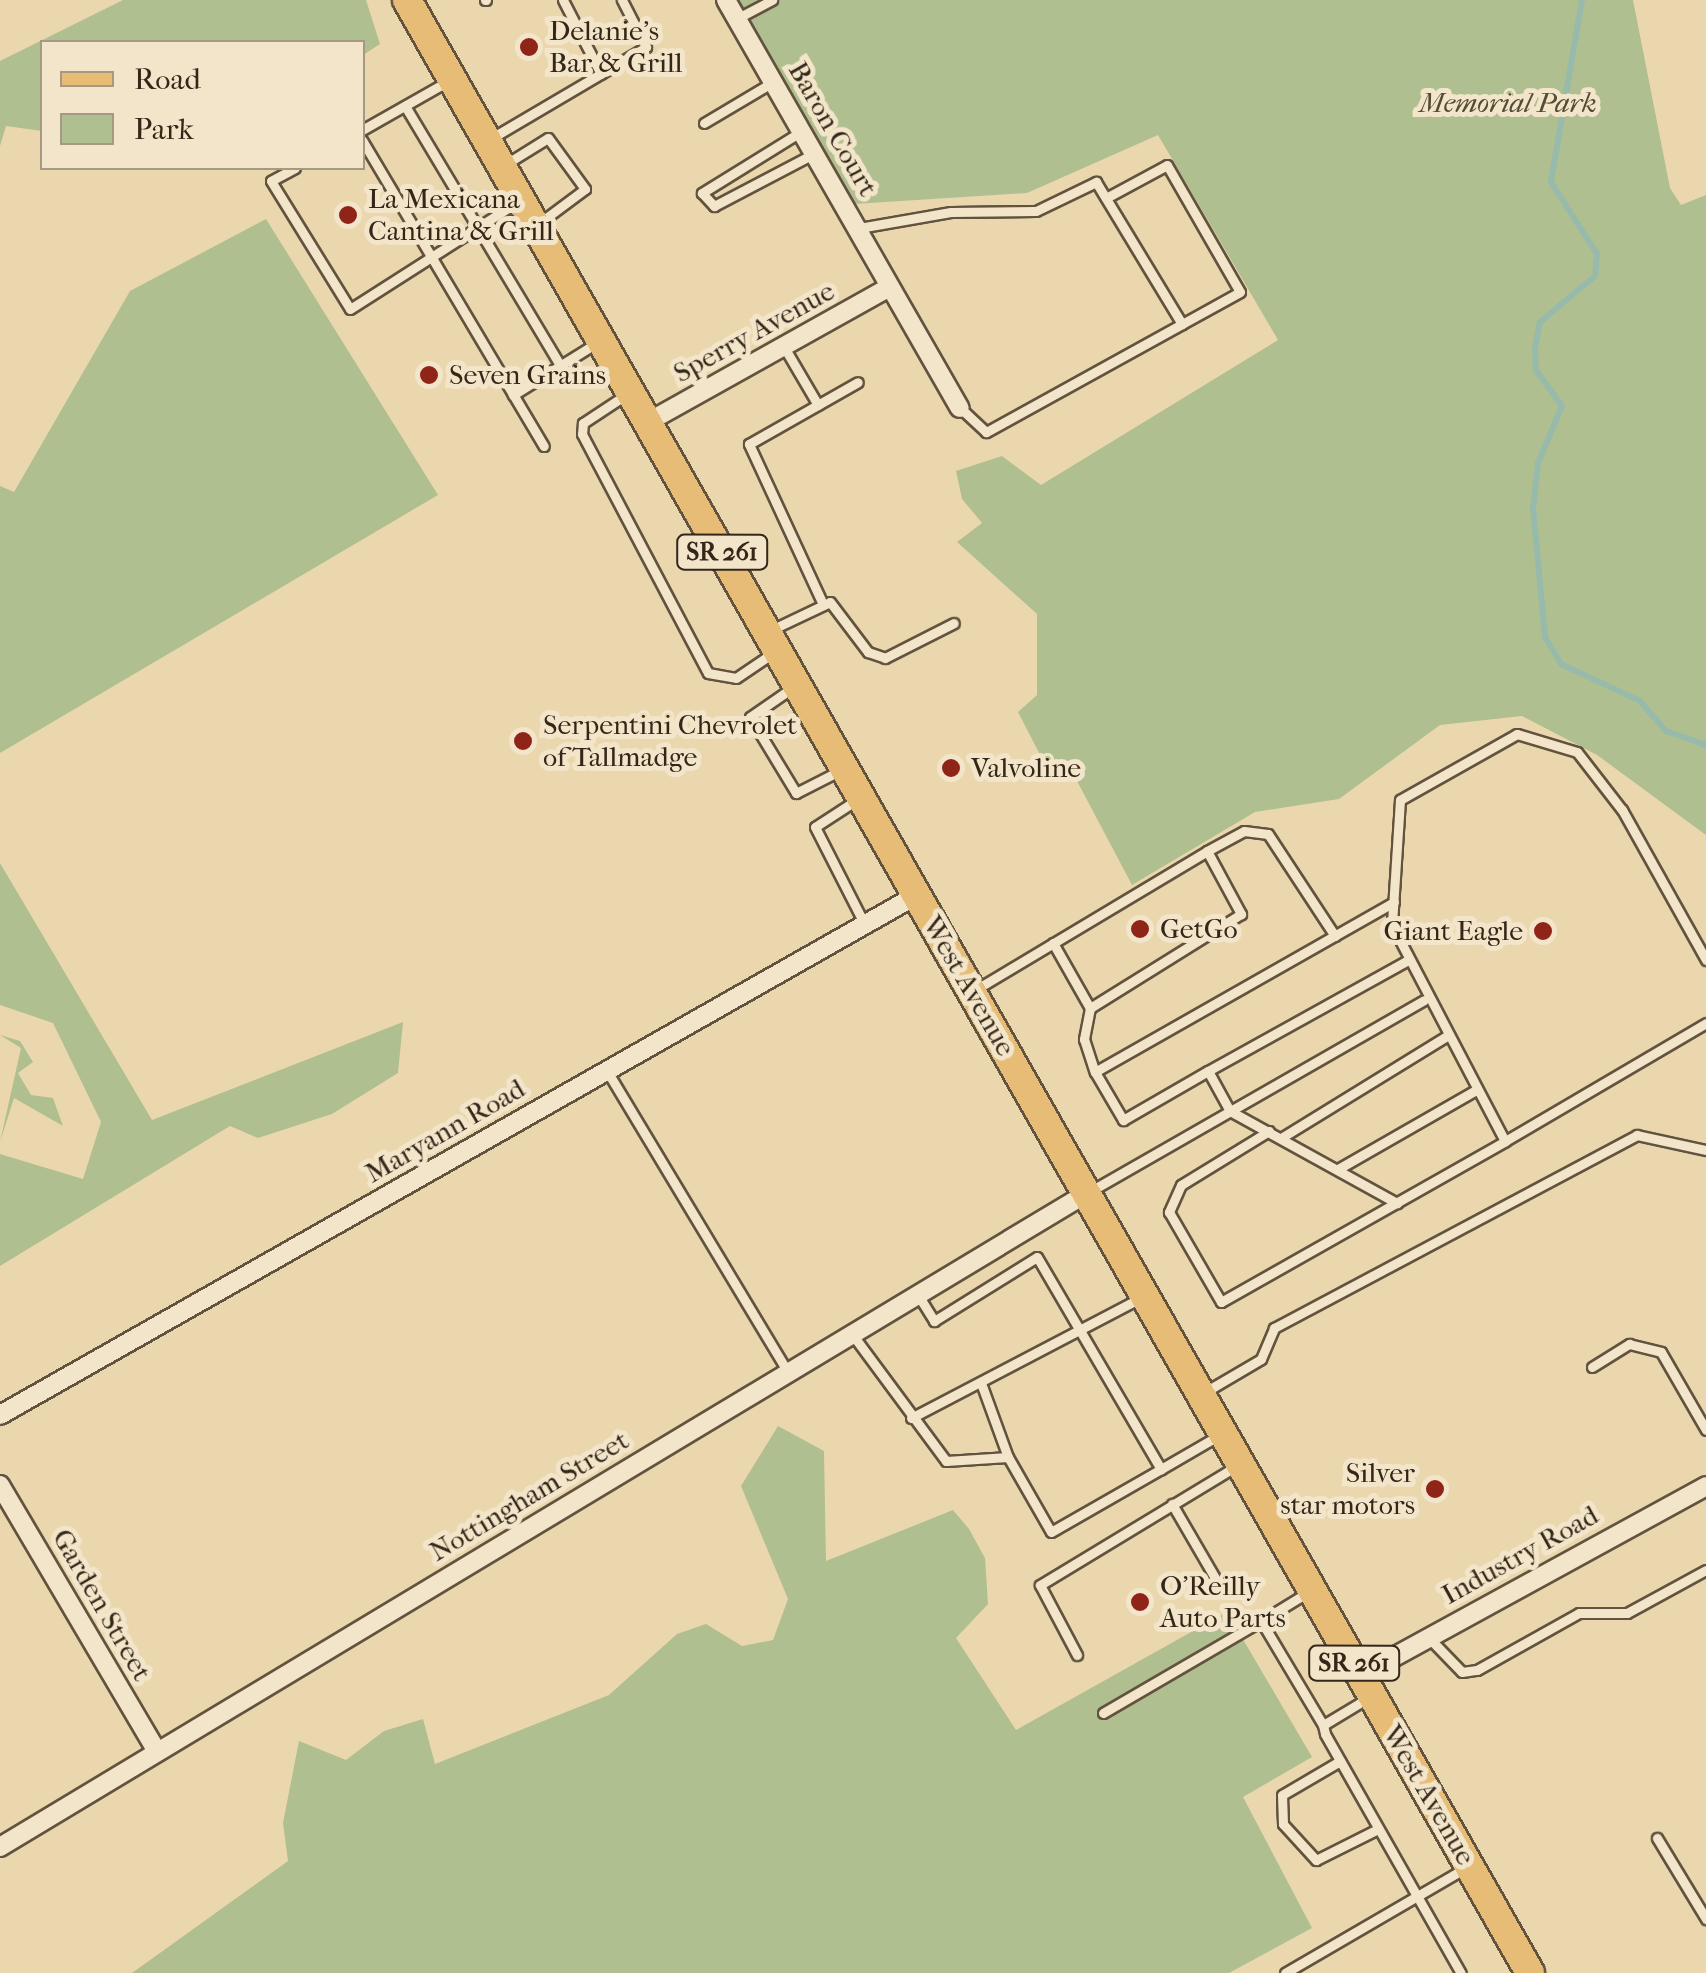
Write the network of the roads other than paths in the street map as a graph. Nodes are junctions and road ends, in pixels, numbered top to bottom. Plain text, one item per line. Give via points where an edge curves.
1 (563, 0) edge
2 (622, 0) edge
3 (726, 0) edge
4 (772, 0) edge
5 (410, 1) edge
6 (736, 19) junction
7 (602, 74) junction
8 (452, 79) junction
9 (774, 82) junction
10 (404, 106) junction
11 (704, 123) dead end
12 (365, 128) edge
13 (802, 131) junction
14 (487, 140) junction
15 (365, 145) edge
16 (815, 153) junction
17 (502, 166) junction
18 (291, 170) edge
19 (1106, 198) junction
20 (521, 200) junction
21 (536, 226) junction
22 (476, 228) junction
23 (859, 228) junction
24 (430, 258) junction
25 (886, 289) junction
26 (1182, 324) junction
27 (601, 340) junction
28 (784, 347) junction
29 (558, 362) junction
30 (858, 382) dead end
31 (630, 392) junction
32 (513, 395) junction
33 (818, 405) junction
34 (960, 408) joint
35 (648, 422) junction
36 (544, 446) dead end
37 (821, 600) junction
38 (954, 623) dead end
39 (773, 640) junction
40 (798, 684) junction
41 (845, 768) junction
42 (862, 796) junction
43 (1206, 851) junction
44 (917, 896) junction
45 (1394, 902) junction
46 (865, 925) junction
47 (1334, 936) junction
48 (1053, 944) junction
49 (1408, 960) junction
50 (1706, 960) edge
51 (972, 992) junction
52 (1424, 1000) junction
53 (1090, 1008) junction
54 (1706, 1023) edge
55 (1445, 1036) junction
56 (607, 1071) junction
57 (1095, 1072) junction
58 (1208, 1072) junction
59 (1476, 1090) junction
60 (1230, 1111) junction
61 (1270, 1131) junction
62 (1282, 1138) junction
63 (1505, 1141) junction
64 (1706, 1150) edge
65 (1338, 1169) junction
66 (1086, 1193) junction
67 (1397, 1202) junction
68 (918, 1294) junction
69 (1144, 1296) junction
70 (1083, 1325) junction
71 (852, 1334) junction
72 (1592, 1367) dead end
73 (788, 1372) junction
74 (981, 1382) junction
75 (1201, 1395) junction
76 (0, 1415) edge
77 (911, 1418) junction
78 (1706, 1430) edge
79 (1223, 1434) junction
80 (1008, 1457) junction
81 (1240, 1463) junction
82 (1161, 1469) junction
83 (0, 1485) edge
84 (1706, 1486) edge
85 (1172, 1504) junction
86 (1706, 1570) edge
87 (1218, 1583) dead end
88 (1312, 1590) junction
89 (1261, 1622) junction
90 (1428, 1637) junction
91 (1077, 1655) dead end
92 (1366, 1685) junction
93 (1103, 1713) dead end
94 (1322, 1725) junction
95 (157, 1752) junction
96 (1340, 1762) junction
97 (1378, 1829) junction
98 (1657, 1838) dead end
99 (0, 1847) edge
100 (1470, 1866) junction
101 (1415, 1898) junction
102 (1706, 1919) edge
103 (1286, 1973) edge
104 (1461, 1973) edge
105 (1530, 1973) edge

1 - 7 lane
2 - 7 lane via 646,47
3 - 6 street, Baron Court
4 - 6 lane
5 - 8 main road, West Avenue / SR 261
6 - 9 street, Baron Court
7 - 14 lane
8 - 10 lane
8 - 14 main road, West Avenue / SR 261
9 - 11 lane
9 - 13 street, Baron Court
10 - 12 lane
10 - 22 lane
13 - 16 street, Baron Court
13 - 16 lane via 704,186 708,205
14 - 17 main road, West Avenue / SR 261
15 - 24 lane
16 - 23 street, Baron Court
17 - 20 main road, West Avenue / SR 261
17 - 21 lane via 548,138 585,190
18 - 24 lane via 271,181 350,309
19 - 23 lane via 1096,182 1036,212 950,212
19 - 26 lane
19 - 26 lane via 1166,165 1240,292
20 - 21 main road, West Avenue / SR 261
20 - 22 lane
21 - 27 main road, West Avenue / SR 261
22 - 24 lane
22 - 29 lane
23 - 25 street, Baron Court
24 - 32 lane
25 - 28 street, Sperry Avenue
25 - 34 street, Baron Court
26 - 34 lane via 986,432
27 - 29 lane
27 - 31 main road, West Avenue / SR 261
28 - 33 lane
28 - 35 street, Sperry Avenue
29 - 32 lane
30 - 33 lane
31 - 35 main road, West Avenue / SR 261
31 - 39 lane via 583,423 582,434 708,674 736,678
32 - 36 lane
33 - 37 lane via 749,444
35 - 39 main road, West Avenue / SR 261
37 - 38 lane via 840,609 878,658
37 - 39 lane
39 - 40 main road, West Avenue / SR 261
40 - 41 main road, West Avenue / SR 261
40 - 41 lane via 750,717 796,793
41 - 42 main road, West Avenue / SR 261
42 - 44 main road, West Avenue / SR 261
42 - 46 lane via 815,827
43 - 47 lane via 1244,831 1268,834
43 - 48 lane
43 - 53 lane via 1241,914
44 - 46 street, Maryann Road
44 - 51 main road, West Avenue / SR 261
45 - 47 lane
45 - 49 lane
45 - 50 lane via 1400,800 1517,734 1544,736 1602,780
46 - 56 street, Maryann Road
47 - 57 lane
48 - 51 lane
48 - 53 lane
49 - 52 lane
49 - 58 lane
51 - 66 main road, West Avenue / SR 261
52 - 55 lane
52 - 60 lane
53 - 57 lane via 1084,1039
54 - 63 lane
55 - 59 lane
55 - 62 lane
56 - 73 lane
56 - 76 street, Maryann Road
57 - 58 lane via 1124,1120
58 - 60 lane
59 - 63 lane
59 - 65 lane
60 - 61 lane
60 - 66 lane
61 - 62 lane
61 - 67 lane via 1182,1185 1169,1212 1221,1302
62 - 65 lane
63 - 67 lane
64 - 75 lane via 1637,1135 1274,1328 1261,1359
65 - 67 lane
66 - 68 street, Nottingham Street
66 - 69 main road, West Avenue / SR 261
68 - 70 lane via 934,1320 1037,1258
68 - 71 street, Nottingham Street
69 - 70 lane
69 - 75 main road, West Avenue / SR 261
70 - 74 lane
70 - 82 lane
71 - 73 street, Nottingham Street
71 - 77 lane
72 - 78 lane via 1629,1344 1661,1352
73 - 95 street, Nottingham Street
74 - 77 lane
74 - 80 lane
75 - 79 main road, West Avenue / SR 261
77 - 80 lane via 946,1462
79 - 81 main road, West Avenue / SR 261
79 - 82 lane
80 - 82 lane via 1051,1532
81 - 85 lane
81 - 88 main road, West Avenue / SR 261
83 - 95 street, Garden Street
84 - 90 street, Industry Road
85 - 87 lane
85 - 91 lane via 1040,1585
86 - 90 lane via 1627,1613 1579,1613 1477,1670 1462,1672
88 - 89 lane
88 - 92 main road, West Avenue / SR 261
89 - 93 lane
89 - 94 lane
90 - 92 street, Industry Road
92 - 94 lane
92 - 100 main road, West Avenue / SR 261
94 - 96 lane
95 - 99 street, Nottingham Street
96 - 97 lane
96 - 97 lane via 1282,1795 1283,1824 1316,1860
97 - 101 lane
98 - 102 lane
100 - 101 lane
100 - 105 main road, West Avenue / SR 261
101 - 103 lane
101 - 104 lane

